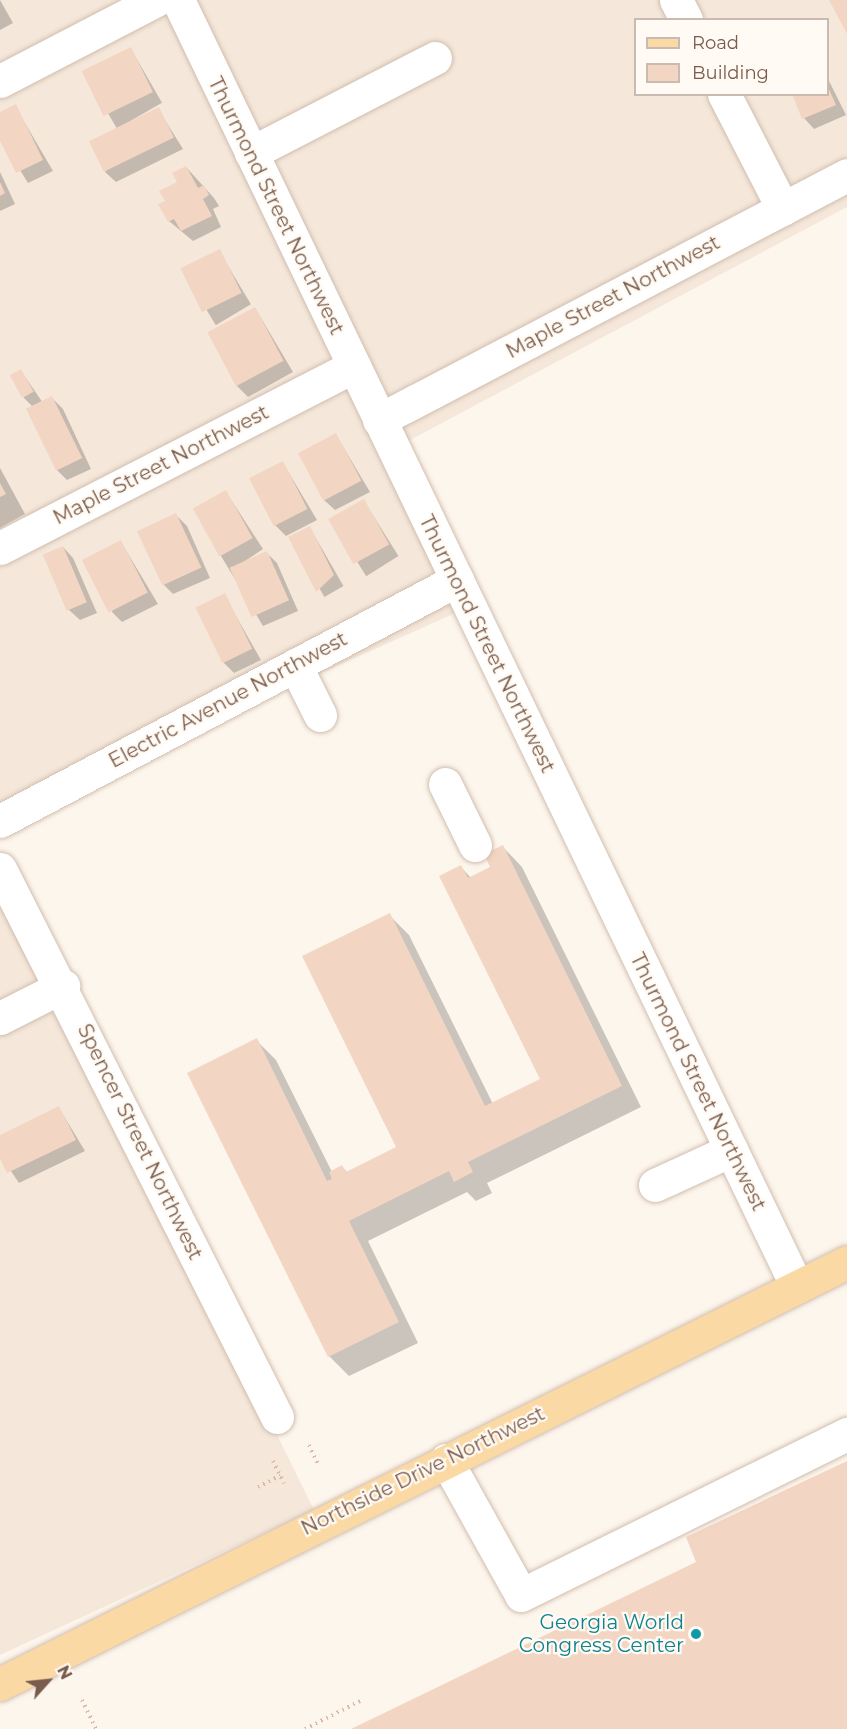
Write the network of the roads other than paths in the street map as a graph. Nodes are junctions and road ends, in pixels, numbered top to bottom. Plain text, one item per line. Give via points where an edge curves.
1 (156, 0) edge
2 (178, 0) edge
3 (676, 0) edge
4 (685, 18) edge
5 (435, 58) dead end
6 (0, 81) edge
7 (725, 96) edge
8 (251, 153) junction
9 (847, 175) edge
10 (783, 209) junction
11 (354, 366) junction
12 (380, 420) junction
13 (0, 548) edge
14 (457, 580) junction
15 (295, 665) junction
16 (320, 715) dead end
17 (446, 784) dead end
18 (0, 821) edge
19 (476, 845) dead end
20 (0, 869) edge
21 (63, 986) junction
22 (0, 1018) edge
23 (731, 1150) junction
24 (655, 1185) dead end
25 (847, 1262) edge
26 (797, 1287) junction
27 (277, 1417) dead end
28 (847, 1434) edge
29 (446, 1460) junction
30 (0, 1684) edge

1 - 6 street
2 - 8 street, Thurmond Street Northwest
3 - 4 street
5 - 8 street
7 - 10 street
8 - 11 street, Thurmond Street Northwest
9 - 10 street, Maple Street Northwest
10 - 12 street, Maple Street Northwest
11 - 12 street, Thurmond Street Northwest
11 - 13 street, Maple Street Northwest
12 - 14 street, Thurmond Street Northwest
14 - 15 street, Electric Avenue Northwest
14 - 23 street, Thurmond Street Northwest
15 - 16 street
15 - 18 street, Electric Avenue Northwest
17 - 19 street
20 - 21 street, Spencer Street Northwest
21 - 22 street
21 - 27 street, Spencer Street Northwest
23 - 24 street
23 - 26 street, Thurmond Street Northwest
25 - 26 main road, Northside Drive Northwest
26 - 29 main road, Northside Drive Northwest
28 - 29 street via 521,1595
29 - 30 main road, Northside Drive Northwest

